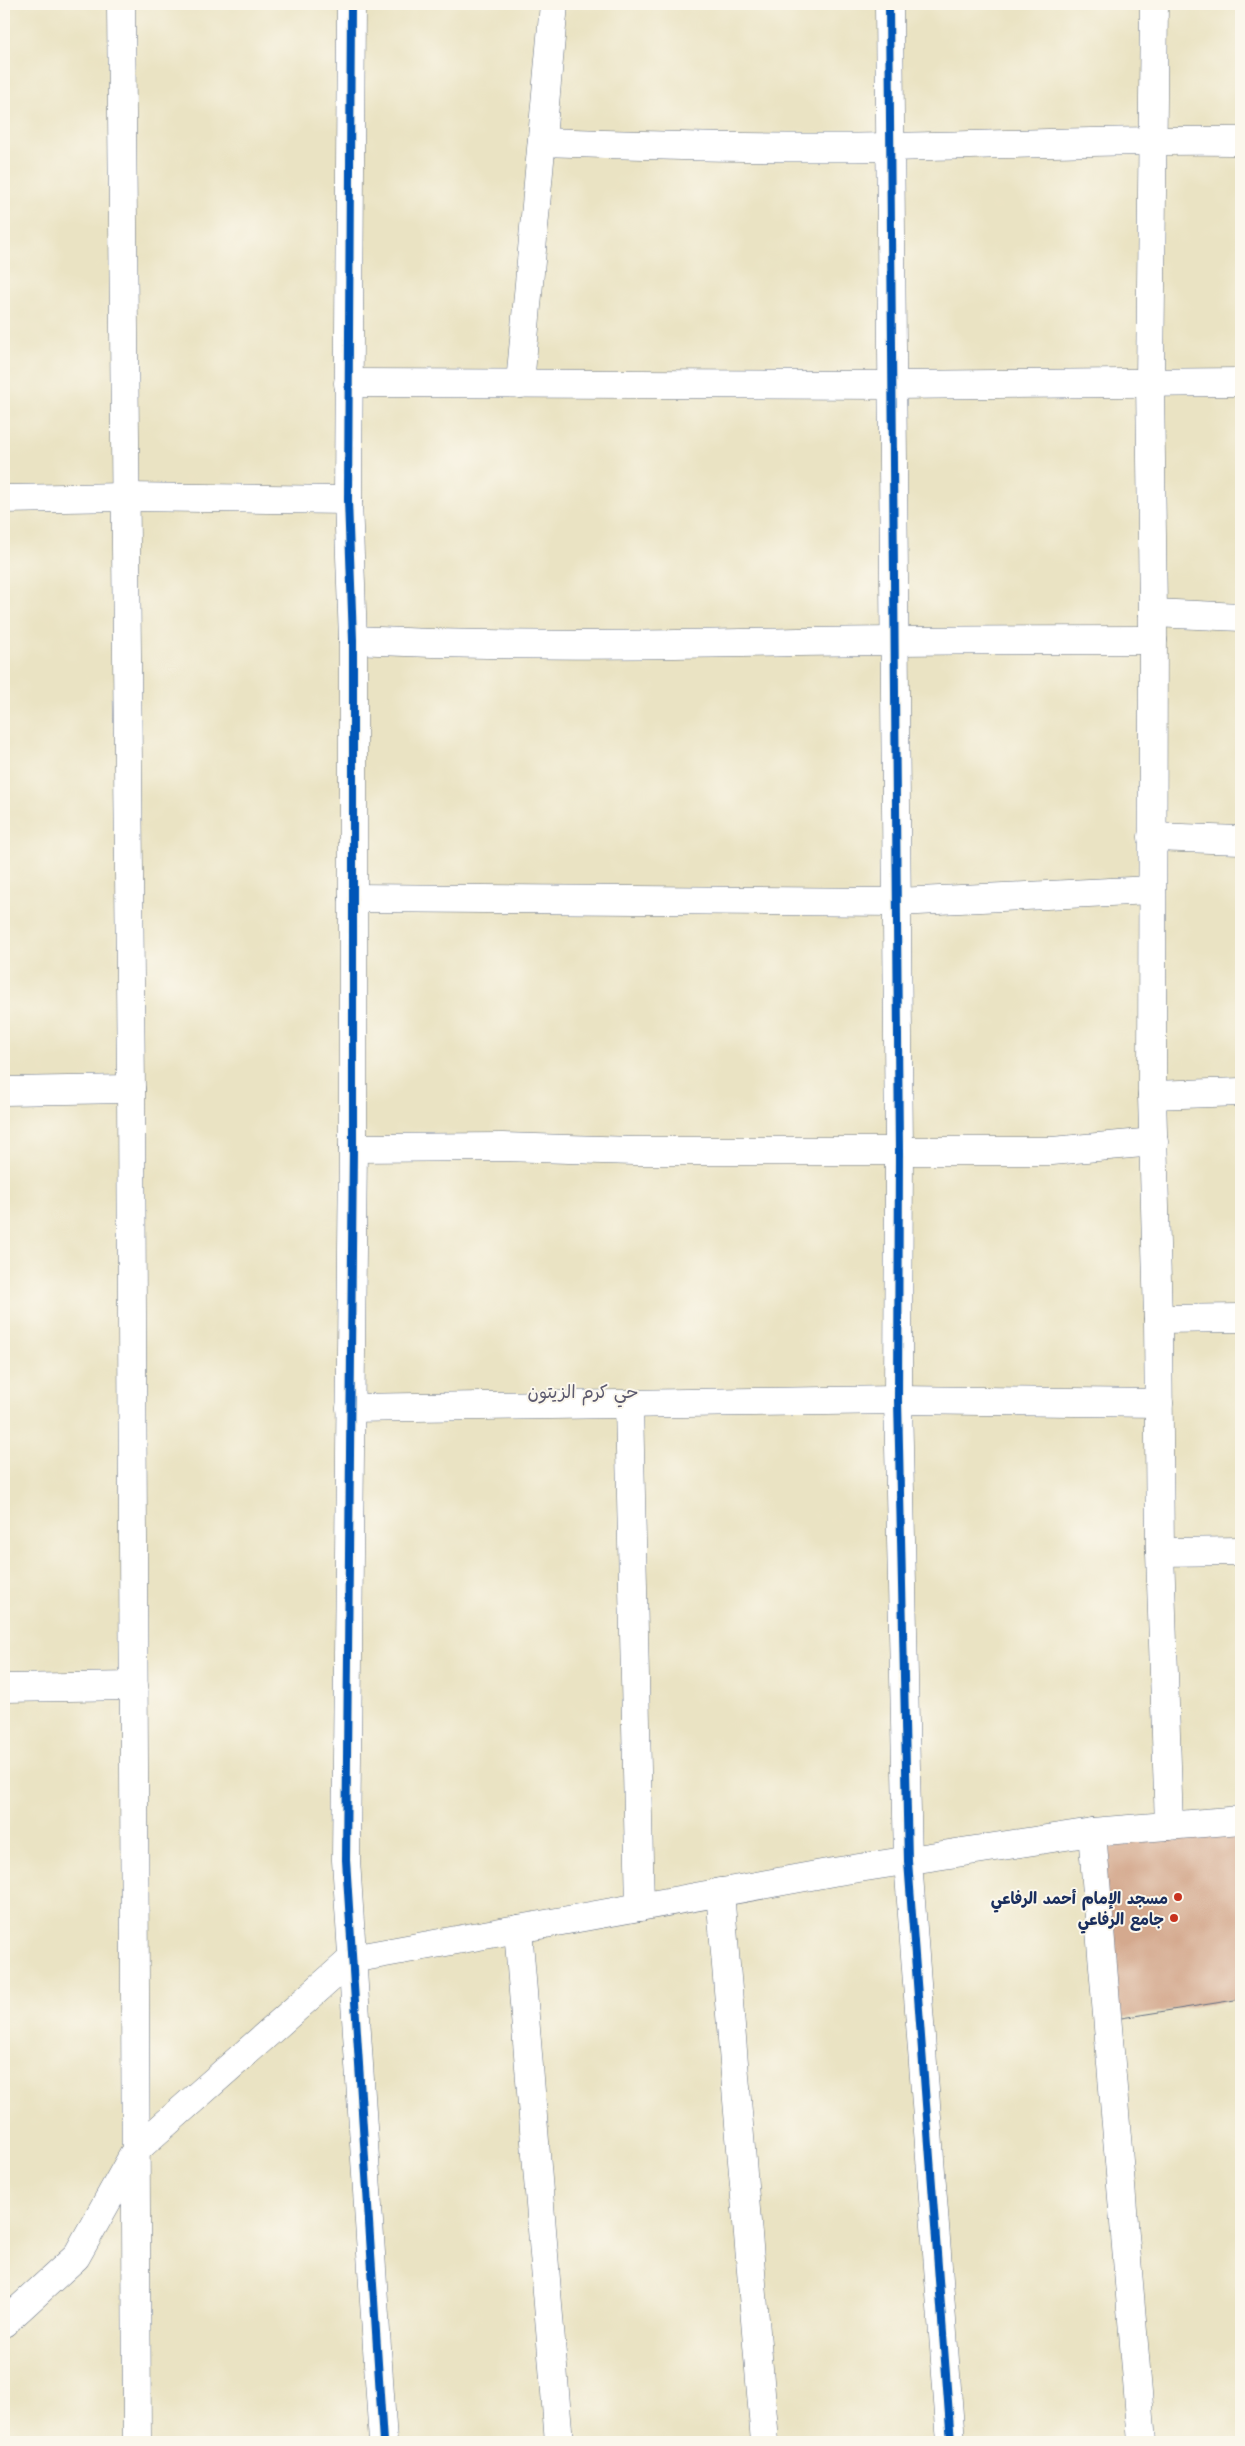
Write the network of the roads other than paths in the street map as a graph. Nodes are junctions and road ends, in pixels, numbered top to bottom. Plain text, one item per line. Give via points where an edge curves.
1 (121, 4) edge
2 (352, 4) edge
3 (554, 4) edge
4 (889, 4) edge
5 (1154, 4) edge
6 (1154, 140) junction
7 (1241, 141) edge
8 (542, 142) junction
9 (889, 147) junction
10 (1150, 382) junction
11 (1241, 382) edge
12 (348, 383) junction
13 (520, 384) junction
14 (892, 385) junction
15 (126, 497) junction
16 (4, 499) edge
17 (348, 500) junction
18 (1153, 613) junction
19 (1241, 617) edge
20 (353, 640) junction
21 (1153, 640) junction
22 (894, 641) junction
23 (1152, 837) junction
24 (1241, 840) edge
25 (1152, 890) junction
26 (353, 898) junction
27 (897, 902) junction
28 (131, 1089) junction
29 (4, 1091) edge
30 (1241, 1092) edge
31 (1152, 1095) junction
32 (1154, 1142) junction
33 (353, 1148) junction
34 (899, 1151) junction
35 (1241, 1318) edge
36 (1158, 1319) junction
37 (898, 1400) junction
38 (1159, 1402) junction
39 (629, 1404) junction
40 (350, 1408) junction
41 (1241, 1551) edge
42 (1160, 1552) junction
43 (134, 1686) junction
44 (4, 1688) edge
45 (1241, 1820) edge
46 (1169, 1826) junction
47 (1092, 1832) junction
48 (908, 1861) junction
49 (720, 1892) junction
50 (640, 1907) junction
51 (518, 1929) junction
52 (352, 1958) junction
53 (136, 2150) junction
54 (4, 2323) edge
55 (137, 2442) edge
56 (383, 2442) edge
57 (559, 2442) edge
58 (765, 2442) edge
59 (951, 2442) edge
60 (1142, 2442) edge

1 - 15 street
2 - 12 street
3 - 8 street
4 - 9 street
5 - 6 street
6 - 7 street
6 - 9 street
6 - 10 street
8 - 9 street via 688,147
8 - 13 street
9 - 14 street
10 - 11 street
10 - 14 street
10 - 18 street
12 - 13 street
12 - 17 street
13 - 14 street
14 - 22 street
15 - 16 street
15 - 17 street
15 - 28 street
17 - 20 street
18 - 19 street
18 - 21 street
20 - 22 street via 650,646
20 - 26 street
21 - 22 street
21 - 23 street
22 - 27 street
23 - 24 street
23 - 25 street
25 - 27 street
25 - 31 street
26 - 27 street
26 - 33 street
27 - 34 street
28 - 29 street
28 - 43 street
30 - 31 street
31 - 32 street
32 - 34 street via 1052,1151
32 - 36 street
33 - 34 street
33 - 40 street
34 - 37 street
35 - 36 street
36 - 38 street
37 - 38 street
37 - 39 street
37 - 48 street
38 - 42 street
39 - 40 street
39 - 50 street
40 - 52 street via 346,1860
41 - 42 street
42 - 46 street
43 - 44 street
43 - 53 street
45 - 46 street
46 - 47 street
47 - 48 street
47 - 60 street
48 - 49 street
48 - 59 street
49 - 50 street
49 - 58 street
50 - 51 street
51 - 52 street
51 - 57 street
52 - 53 street
52 - 56 street
53 - 54 street via 76,2257
53 - 55 street

